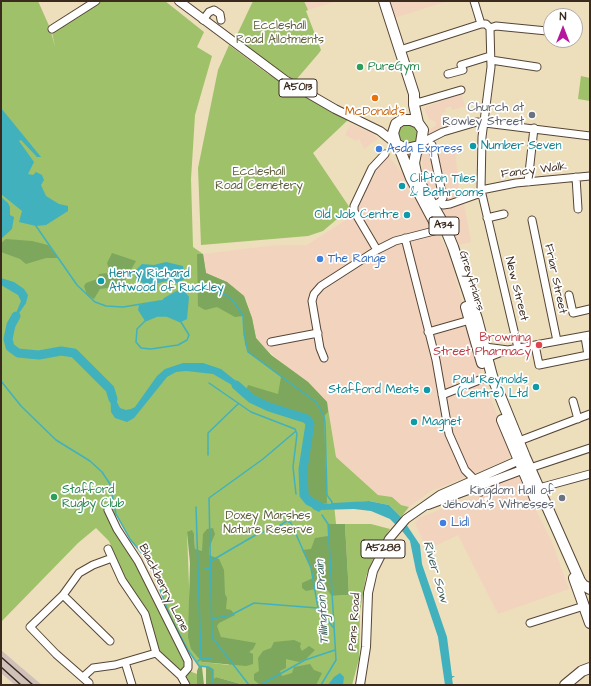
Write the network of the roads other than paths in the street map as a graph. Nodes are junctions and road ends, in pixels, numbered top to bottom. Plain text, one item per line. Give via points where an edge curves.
1 (96, 1) edge
2 (178, 1) edge
3 (384, 1) edge
4 (474, 1) edge
5 (203, 20) junction
6 (221, 20) dead end
7 (481, 24) junction
8 (490, 28) junction
9 (52, 29) dead end
10 (543, 31) edge
11 (400, 50) junction
12 (490, 58) junction
13 (537, 67) dead end
14 (448, 74) dead end
15 (461, 90) dead end
16 (414, 103) junction
17 (483, 122) junction
18 (398, 123) junction
19 (418, 123) junction
20 (534, 128) junction
21 (380, 131) junction
22 (590, 136) edge
23 (396, 144) junction
24 (424, 145) junction
25 (385, 154) dead end
26 (590, 176) edge
27 (576, 177) junction
28 (528, 182) junction
29 (481, 191) junction
30 (435, 201) junction
31 (578, 209) dead end
32 (504, 214) dead end
33 (487, 218) junction
34 (532, 220) dead end
35 (438, 229) junction
36 (405, 238) junction
37 (376, 250) junction
38 (569, 295) dead end
39 (590, 309) edge
40 (470, 320) junction
41 (428, 332) junction
42 (318, 333) junction
43 (588, 336) edge
44 (557, 341) junction
45 (271, 342) dead end
46 (484, 345) junction
47 (535, 345) junction
48 (518, 348) junction
49 (508, 350) junction
50 (324, 358) dead end
51 (484, 359) junction
52 (487, 377) junction
53 (442, 395) junction
54 (573, 401) dead end
55 (590, 414) edge
56 (578, 419) junction
57 (518, 441) junction
58 (590, 448) edge
59 (524, 464) junction
60 (590, 474) edge
61 (474, 479) junction
62 (539, 488) junction
63 (480, 489) junction
64 (423, 507) junction
65 (108, 510) dead end
66 (108, 549) dead end
67 (112, 558) junction
68 (590, 589) edge
69 (63, 595) junction
70 (584, 606) junction
71 (530, 623) dead end
72 (590, 623) edge
73 (110, 641) dead end
74 (156, 653) junction
75 (125, 662) junction
76 (590, 662) edge
77 (586, 670) edge
78 (181, 676) junction
79 (83, 677) junction
80 (89, 682) dead end
81 (132, 685) edge
82 (186, 685) edge
83 (360, 685) edge
84 (565, 685) edge

1 - 9 street
2 - 5 main road, A5013
3 - 11 highway, A34
4 - 7 street
5 - 6 street via 214,10 220,14
5 - 21 main road, A5013 via 285,80 334,109
7 - 8 street via 486,24
7 - 11 street
8 - 10 street via 496,26
8 - 12 street, New Street
11 - 16 highway, A34 via 414,94
12 - 13 street
12 - 14 street via 461,65 462,70
12 - 17 street, New Street
15 - 16 street
16 - 18 highway
16 - 19 highway, A34
17 - 20 street
17 - 24 street via 443,132
17 - 29 street, New Street
18 - 19 highway via 411,120
18 - 21 main road
18 - 23 highway, A34 via 392,133
19 - 24 highway, A34 via 423,132
20 - 22 street
20 - 28 street
21 - 23 main road, A5013
23 - 24 highway via 411,149
23 - 35 highway, Greyfriars / A34
24 - 30 street via 443,198
24 - 30 highway, Greyfriars / A34 via 414,158 414,171
25 - 37 street via 372,168 354,206 354,211
26 - 27 street, Fancy Walk
27 - 28 street, Fancy Walk
27 - 31 street
28 - 29 street, Fancy Walk
29 - 30 street, Fancy Walk via 450,204 443,205
29 - 33 street, New Street
30 - 35 highway via 440,224
30 - 46 highway, Greyfriars / A34 via 453,247
32 - 33 street
33 - 48 street, New Street
34 - 44 street, Friar Street
35 - 36 street
35 - 40 highway, Greyfriars / A34 via 450,253
36 - 37 street
36 - 41 street
37 - 42 street via 321,286 314,294 313,305
38 - 39 street via 573,313
40 - 41 street
40 - 51 highway, Greyfriars / A34
41 - 53 street
42 - 45 street
42 - 50 street
43 - 44 street
43 - 47 street via 588,355 539,365
44 - 47 street
46 - 49 street
46 - 51 highway, A34
47 - 48 street
48 - 49 street
49 - 51 street
51 - 52 highway, A34
51 - 57 highway, A34
52 - 53 street
52 - 59 highway, A34
53 - 61 street via 449,434 460,461
54 - 56 street
55 - 56 street
56 - 57 street
57 - 59 highway, A34
58 - 59 street
59 - 61 main road, Pans Road / A5288
59 - 62 highway, A34
59 - 63 main road, Pans Road / A5288
59 - 70 highway, A34
60 - 62 street
61 - 63 street
61 - 64 main road, Pans Road / A5288 via 440,494
62 - 68 highway, A34 via 580,581
63 - 64 main road, Pans Road / A5288
64 - 83 main road, Pans Road / A5288 via 396,530 381,553 373,572 368,593 366,647
65 - 78 street, Blackberry Lane via 138,561 188,661 188,668
66 - 67 street
67 - 69 street via 79,573
67 - 74 street via 122,580 145,614
69 - 73 street via 107,633
69 - 79 street via 28,629
70 - 71 street
70 - 72 highway, A34
74 - 75 street
74 - 78 street
75 - 79 street via 93,668
75 - 81 street
76 - 77 highway
77 - 84 highway
78 - 82 street
79 - 80 street

